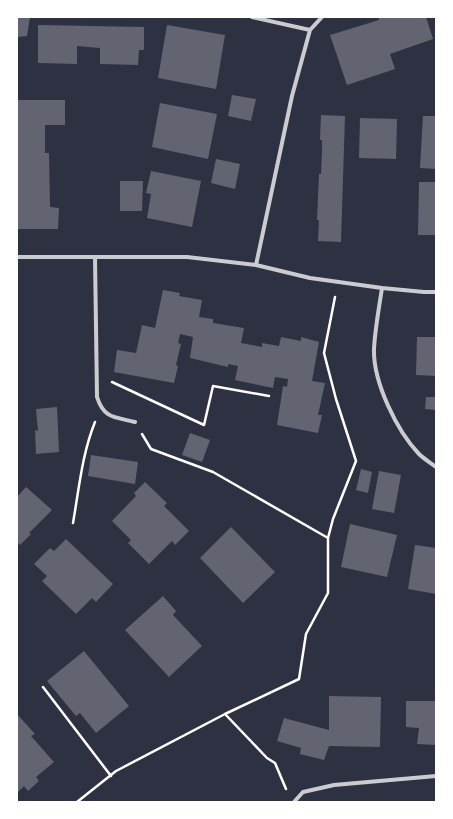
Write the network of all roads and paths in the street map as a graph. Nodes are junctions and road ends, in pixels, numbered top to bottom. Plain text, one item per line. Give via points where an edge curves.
1 (252, 17) edge
2 (322, 17) edge
3 (310, 30) junction
4 (17, 257) edge
5 (95, 257) junction
6 (256, 265) junction
7 (338, 282) junction
8 (382, 288) junction
9 (436, 292) edge
10 (97, 375) junction
11 (270, 396) dead end
12 (100, 407) junction
13 (135, 422) joint
14 (436, 467) edge
15 (73, 523) dead end
16 (328, 538) junction
17 (43, 687) dead end
18 (226, 714) junction
19 (111, 776) junction
20 (436, 776) edge
21 (288, 796) dead end
22 (77, 802) edge
23 (294, 802) edge

1 - 3 street
2 - 3 street
3 - 6 street via 292,96
4 - 5 street
5 - 6 street via 187,257
5 - 10 street
6 - 7 street
7 - 8 street
7 - 16 path via 324,353 356,461 333,518
8 - 9 street
8 - 14 street via 374,350 378,377 398,427 419,454
10 - 11 path via 204,425 213,386
10 - 12 street via 97,398
12 - 13 street via 110,416
12 - 15 path via 89,438
13 - 16 path via 151,449 213,472
16 - 18 path via 328,593 306,634 300,679
17 - 19 path
18 - 19 path
18 - 21 path via 267,758 275,763
19 - 22 path
20 - 23 street via 334,785 303,792

